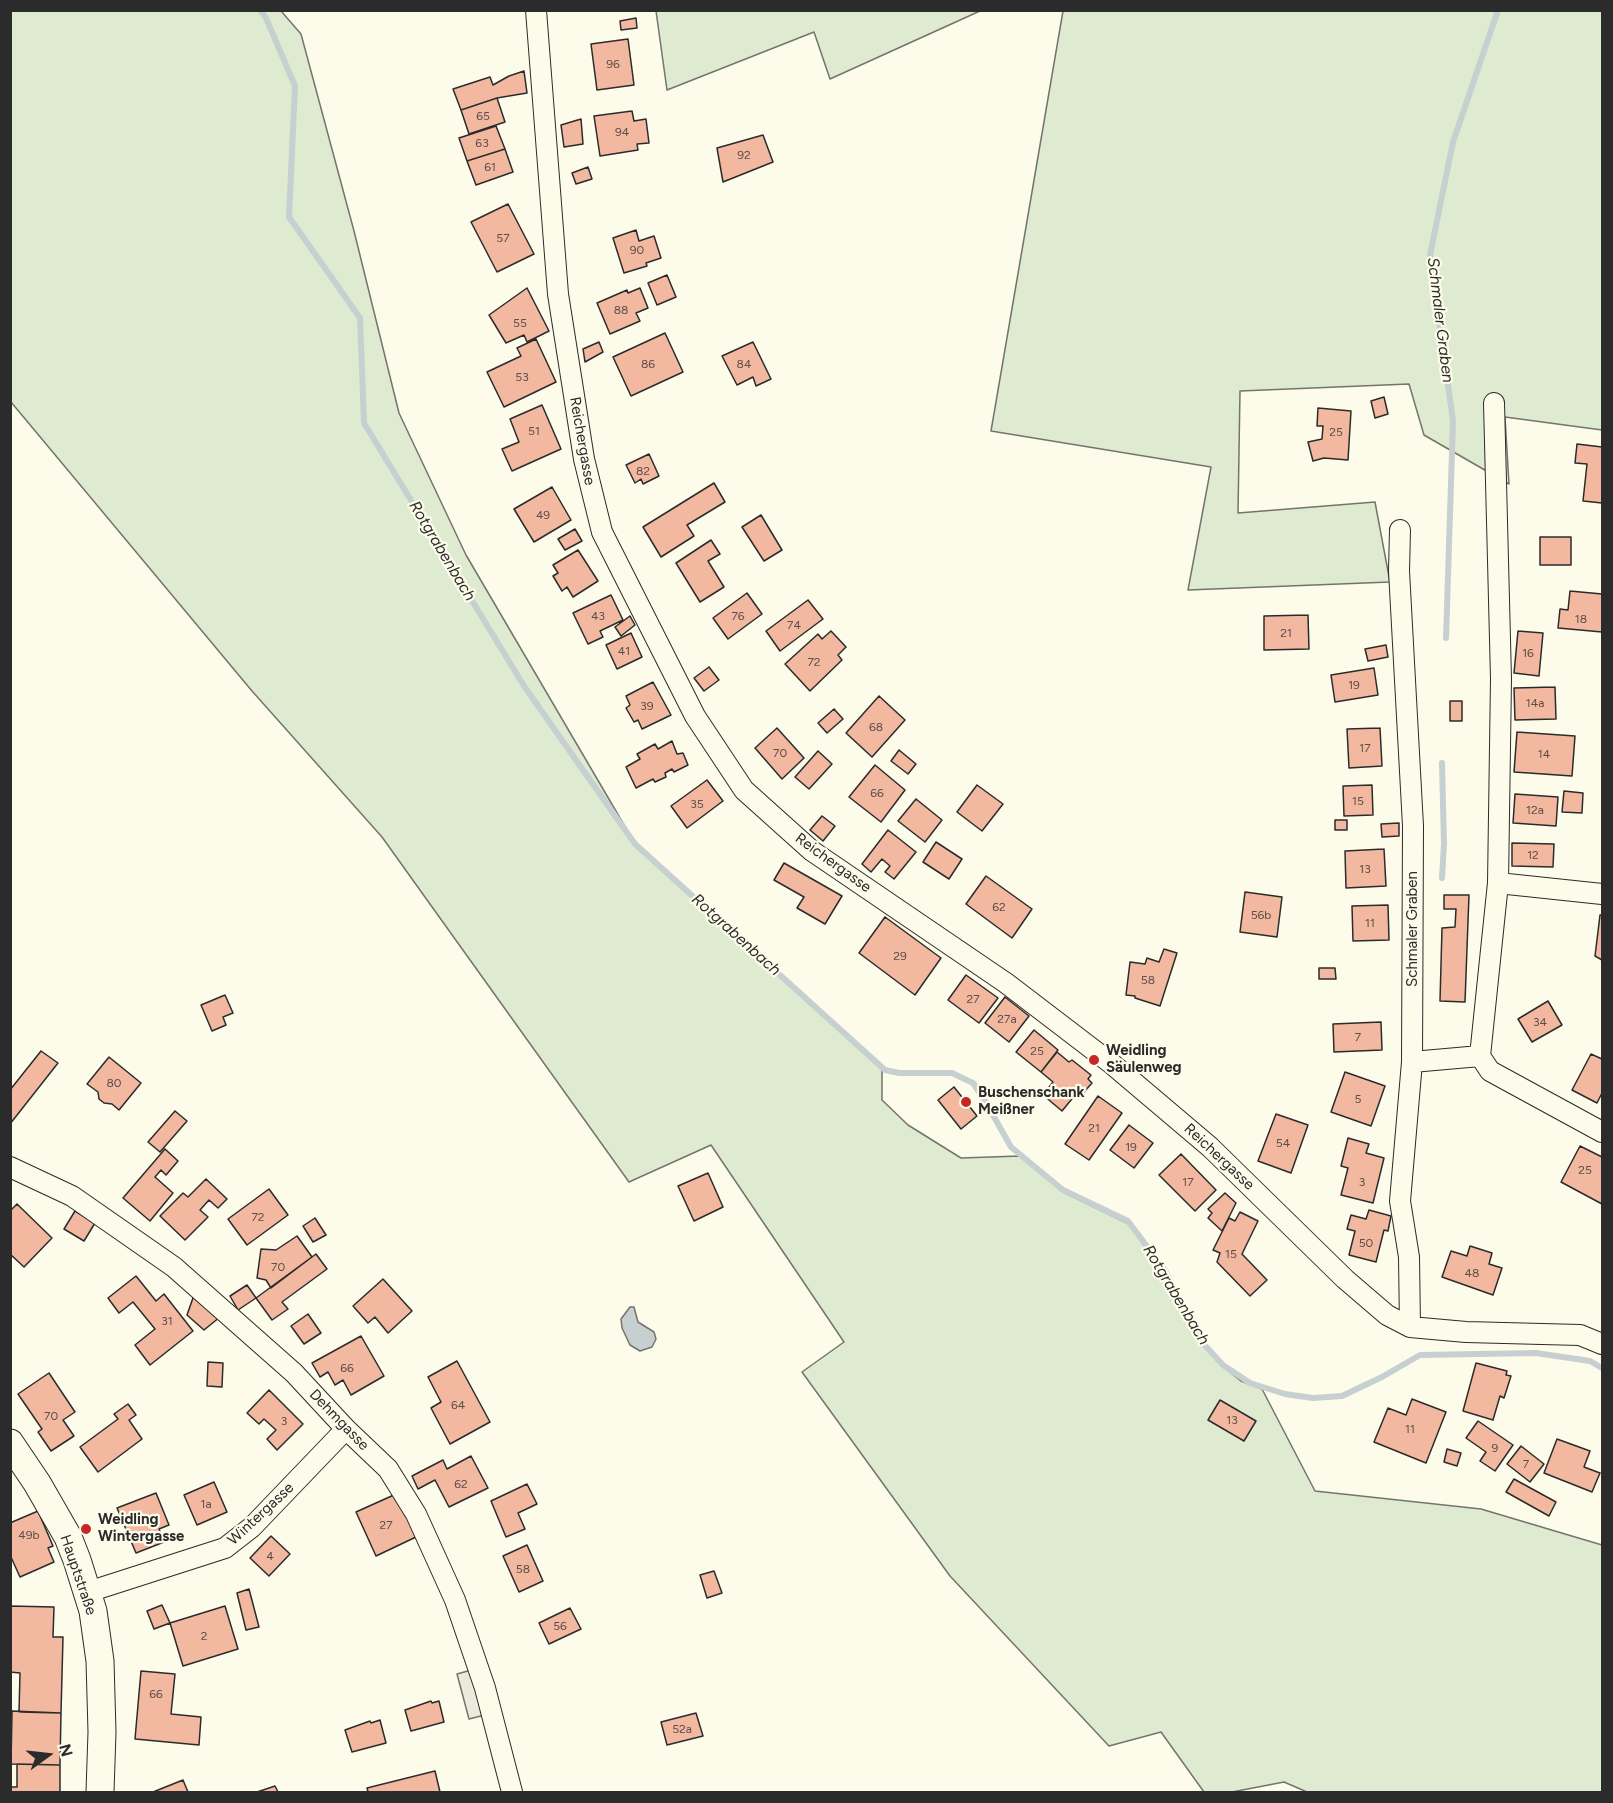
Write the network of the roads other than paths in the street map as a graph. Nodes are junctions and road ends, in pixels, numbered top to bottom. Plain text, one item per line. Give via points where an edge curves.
1 (536, 10) edge
2 (1494, 403) dead end
3 (1400, 530) dead end
4 (1498, 883) junction
5 (1602, 894) edge
6 (1480, 1056) junction
7 (1412, 1062) junction
8 (1602, 1132) edge
9 (10, 1167) edge
10 (1410, 1327) junction
11 (1602, 1344) edge
12 (346, 1428) junction
13 (10, 1443) edge
14 (88, 1592) junction
15 (100, 1792) edge
16 (512, 1792) edge

1 - 10 street, Reichergasse via 558,294 584,459 602,532 695,716 725,762 744,790 812,851 1006,983 1112,1064 1210,1146 1345,1279 1387,1315
2 - 4 street via 1501,679
3 - 7 street, Schmaler Graben via 1413,826
4 - 5 street
4 - 6 street
6 - 7 street
6 - 8 street via 1490,1071
7 - 10 street, Schmaler Graben via 1400,1201 1409,1257
9 - 12 street, Dehmgasse via 72,1196 174,1267 294,1373
10 - 11 street, Reichergasse via 1580,1335
12 - 14 street, Wintergasse via 252,1527 225,1548
12 - 16 street, Dehmgasse via 388,1469 421,1524 455,1600 485,1688
13 - 14 main road, Hauptstraße via 68,1537
14 - 15 main road, Hauptstraße via 100,1661

